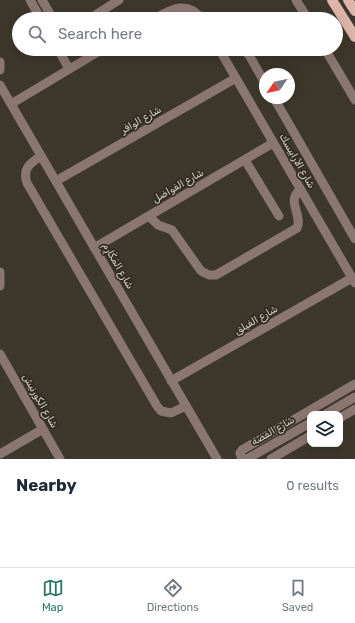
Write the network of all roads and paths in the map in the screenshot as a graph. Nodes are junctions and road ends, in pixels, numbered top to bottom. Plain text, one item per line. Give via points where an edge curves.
1 (30, 0) edge
2 (42, 0) edge
3 (119, 0) edge
4 (296, 0) edge
5 (348, 0) edge
6 (335, 2) edge
7 (189, 3) edge
8 (355, 11) edge
9 (36, 12) edge
10 (49, 12) edge
11 (100, 12) edge
12 (166, 12) edge
13 (197, 12) edge
14 (304, 12) edge
15 (341, 12) edge
16 (343, 16) edge
17 (355, 37) edge
18 (62, 56) edge
19 (91, 56) edge
20 (226, 56) edge
21 (250, 56) edge
22 (329, 56) edge
23 (0, 62) edge
24 (69, 69) junction
25 (0, 70) edge
26 (259, 72) edge
27 (236, 78) junction
28 (0, 85) edge
29 (355, 100) edge
30 (11, 104) junction
31 (277, 104) edge
32 (274, 143) junction
33 (41, 156) junction
34 (245, 160) junction
35 (56, 181) junction
36 (301, 190) junction
37 (149, 216) junction
38 (279, 216) dead end
39 (355, 239) edge
40 (94, 248) junction
41 (0, 272) edge
42 (353, 281) edge
43 (0, 286) edge
44 (0, 354) edge
45 (171, 381) junction
46 (355, 384) edge
47 (355, 397) edge
48 (186, 406) junction
49 (355, 409) edge
50 (331, 411) edge
51 (343, 416) edge
52 (307, 425) edge
53 (43, 429) junction
54 (307, 438) edge
55 (0, 454) edge
56 (60, 459) edge
57 (216, 459) edge
58 (242, 459) edge
59 (247, 459) edge
60 (271, 459) edge

1 - 9 street
2 - 10 street
3 - 11 street
4 - 14 street
5 - 8 main road
6 - 15 main road
7 - 12 street
7 - 13 street
16 - 17 main road
18 - 24 street
19 - 24 street
20 - 27 street, شارع الأرابيسك
21 - 26 street
22 - 29 street
23 - 25 street
24 - 30 street
27 - 32 street, شارع الأرابيسك
27 - 35 street, شارع الوافر
28 - 30 street, شارع المَكَارِم
30 - 33 street, شارع المَكَارِم
31 - 39 street
32 - 34 street, شارع الفواضل
32 - 36 street, شارع الأرابيسك
33 - 35 street, شارع المَكَارِم
33 - 48 street via 27,167 27,183 157,406 161,411 171,413
34 - 37 street, شارع الفواضل
34 - 38 street
35 - 40 street, شارع المَكَارِم
36 - 37 street via 293,199 299,219 297,228 216,275 208,275 201,271 172,230 158,226
36 - 42 street, شارع الأرابيسك
37 - 40 street, شارع الفواضل
40 - 45 street, شارع المَكَارِم
41 - 43 street
42 - 45 street, شارع الفيلق
44 - 53 street, شارع الكورنيش
45 - 48 street, شارع المَكَارِم
46 - 58 street via 242,450
47 - 50 street
48 - 57 street, شارع المَكَارِم
49 - 51 street
52 - 59 street, شارع الفضة
53 - 55 street
53 - 56 street, شارع الكورنيش
54 - 60 street

